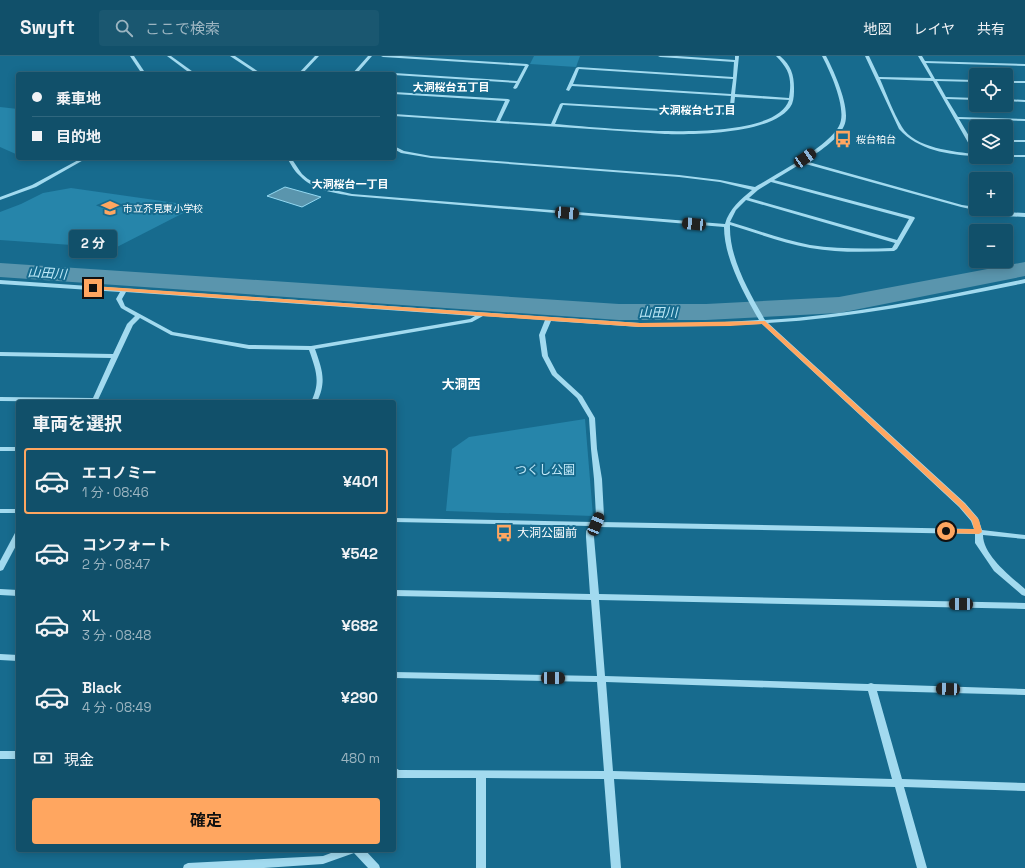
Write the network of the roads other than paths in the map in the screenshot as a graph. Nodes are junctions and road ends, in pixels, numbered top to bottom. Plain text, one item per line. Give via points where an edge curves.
1 (132, 56) edge
2 (169, 56) edge
3 (232, 56) edge
4 (317, 56) edge
5 (370, 56) edge
6 (383, 56) edge
7 (660, 56) edge
8 (778, 56) edge
9 (824, 56) edge
10 (868, 56) edge
11 (920, 56) edge
12 (737, 58) edge
13 (923, 62) junction
14 (1025, 65) edge
15 (143, 72) edge
16 (191, 72) edge
17 (257, 72) edge
18 (302, 72) edge
19 (356, 72) edge
20 (396, 74) edge
21 (735, 78) junction
22 (878, 78) junction
23 (934, 79) junction
24 (969, 81) edge
25 (518, 82) junction
26 (1013, 82) edge
27 (1025, 82) edge
28 (570, 85) junction
29 (515, 88) dead end
30 (568, 90) dead end
31 (396, 93) edge
32 (733, 96) junction
33 (944, 98) junction
34 (791, 99) junction
35 (969, 99) edge
36 (1013, 100) edge
37 (1025, 100) edge
38 (396, 116) edge
39 (956, 118) junction
40 (1025, 120) edge
41 (498, 121) junction
42 (553, 125) junction
43 (969, 139) edge
44 (1013, 141) edge
45 (1025, 141) edge
46 (396, 148) edge
47 (969, 154) edge
48 (1013, 156) edge
49 (1025, 156) edge
50 (81, 160) edge
51 (290, 160) edge
52 (800, 161) junction
53 (770, 180) junction
54 (756, 189) junction
55 (745, 198) junction
56 (0, 199) edge
57 (1025, 215) edge
58 (727, 225) junction
59 (898, 242) junction
60 (1025, 281) edge
61 (0, 282) edge
62 (124, 290) junction
63 (482, 314) junction
64 (139, 316) junction
65 (550, 319) junction
66 (763, 322) junction
67 (311, 348) junction
68 (0, 354) edge
69 (115, 356) junction
70 (0, 398) edge
71 (63, 400) edge
72 (94, 400) edge
73 (315, 400) edge
74 (0, 449) edge
75 (16, 449) edge
76 (0, 511) edge
77 (16, 511) edge
78 (396, 520) edge
79 (596, 524) junction
80 (979, 532) junction
81 (1025, 537) edge
82 (16, 539) edge
83 (0, 568) edge
84 (0, 592) edge
85 (16, 593) edge
86 (396, 593) edge
87 (1025, 593) edge
88 (595, 598) junction
89 (1025, 606) edge
90 (0, 657) edge
91 (16, 658) edge
92 (396, 675) edge
93 (601, 679) junction
94 (871, 686) junction
95 (1025, 692) edge
96 (0, 755) edge
97 (16, 755) edge
98 (396, 773) edge
99 (481, 775) junction
100 (610, 775) junction
101 (898, 783) junction
102 (1025, 787) edge
103 (345, 852) edge
104 (360, 852) edge
105 (188, 868) edge
106 (375, 868) edge
107 (481, 868) edge
108 (616, 868) edge
109 (922, 868) edge

1 - 15 street
2 - 16 street
3 - 17 street
4 - 18 street
5 - 19 street
6 - 25 street via 527,65
7 - 12 street
8 - 34 street via 786,63 792,75
9 - 52 street via 830,66 844,112 842,125 828,142
10 - 22 street
11 - 13 street
12 - 21 street
13 - 14 street
13 - 23 street
20 - 25 street
21 - 28 street via 578,68
21 - 32 street
22 - 23 street
22 - 47 street via 901,129 908,136 932,147
23 - 24 street
23 - 33 street
25 - 29 street
26 - 27 street
28 - 30 street
28 - 32 street
31 - 41 street via 508,100
32 - 34 street
32 - 42 street via 730,114 562,104
33 - 35 street
33 - 39 street
34 - 42 street via 790,105 782,113 769,120 720,132 672,133
36 - 37 street
38 - 41 street
39 - 40 street
39 - 43 street
41 - 42 street
44 - 45 street
46 - 54 street via 403,152 431,157 679,176
48 - 49 street
50 - 56 street via 34,186
51 - 58 street via 301,175 313,184 352,195
52 - 53 street
52 - 57 street via 961,206 1003,214
53 - 54 street
53 - 59 street via 912,218
54 - 55 street
55 - 58 street
55 - 59 street
58 - 59 street via 800,244 839,250 894,249
58 - 66 street via 730,248 749,297
60 - 66 street via 874,310
61 - 62 street
62 - 63 street
62 - 64 street via 118,299 123,307
63 - 65 street
63 - 67 street via 472,320
64 - 67 street via 171,333 249,347
64 - 69 street via 130,324
65 - 66 street via 640,325 730,325
65 - 79 street via 542,335 545,356 554,374 580,397 592,418 600,516
66 - 80 street via 962,505 975,520
67 - 73 street via 321,374
68 - 69 street
69 - 72 street
70 - 71 street
74 - 75 street
76 - 77 street
78 - 79 street
79 - 80 street
79 - 88 street via 590,531
80 - 81 street
80 - 87 street via 979,543 997,569
82 - 83 street
84 - 85 street
86 - 88 street
88 - 89 street
88 - 93 street
90 - 91 street
92 - 93 street
93 - 94 street
93 - 100 street
94 - 95 street
94 - 101 street
96 - 97 street
98 - 99 street
99 - 100 street
99 - 107 street
100 - 101 street
100 - 108 street
101 - 102 street
101 - 109 street
103 - 105 street via 323,860
104 - 106 street

